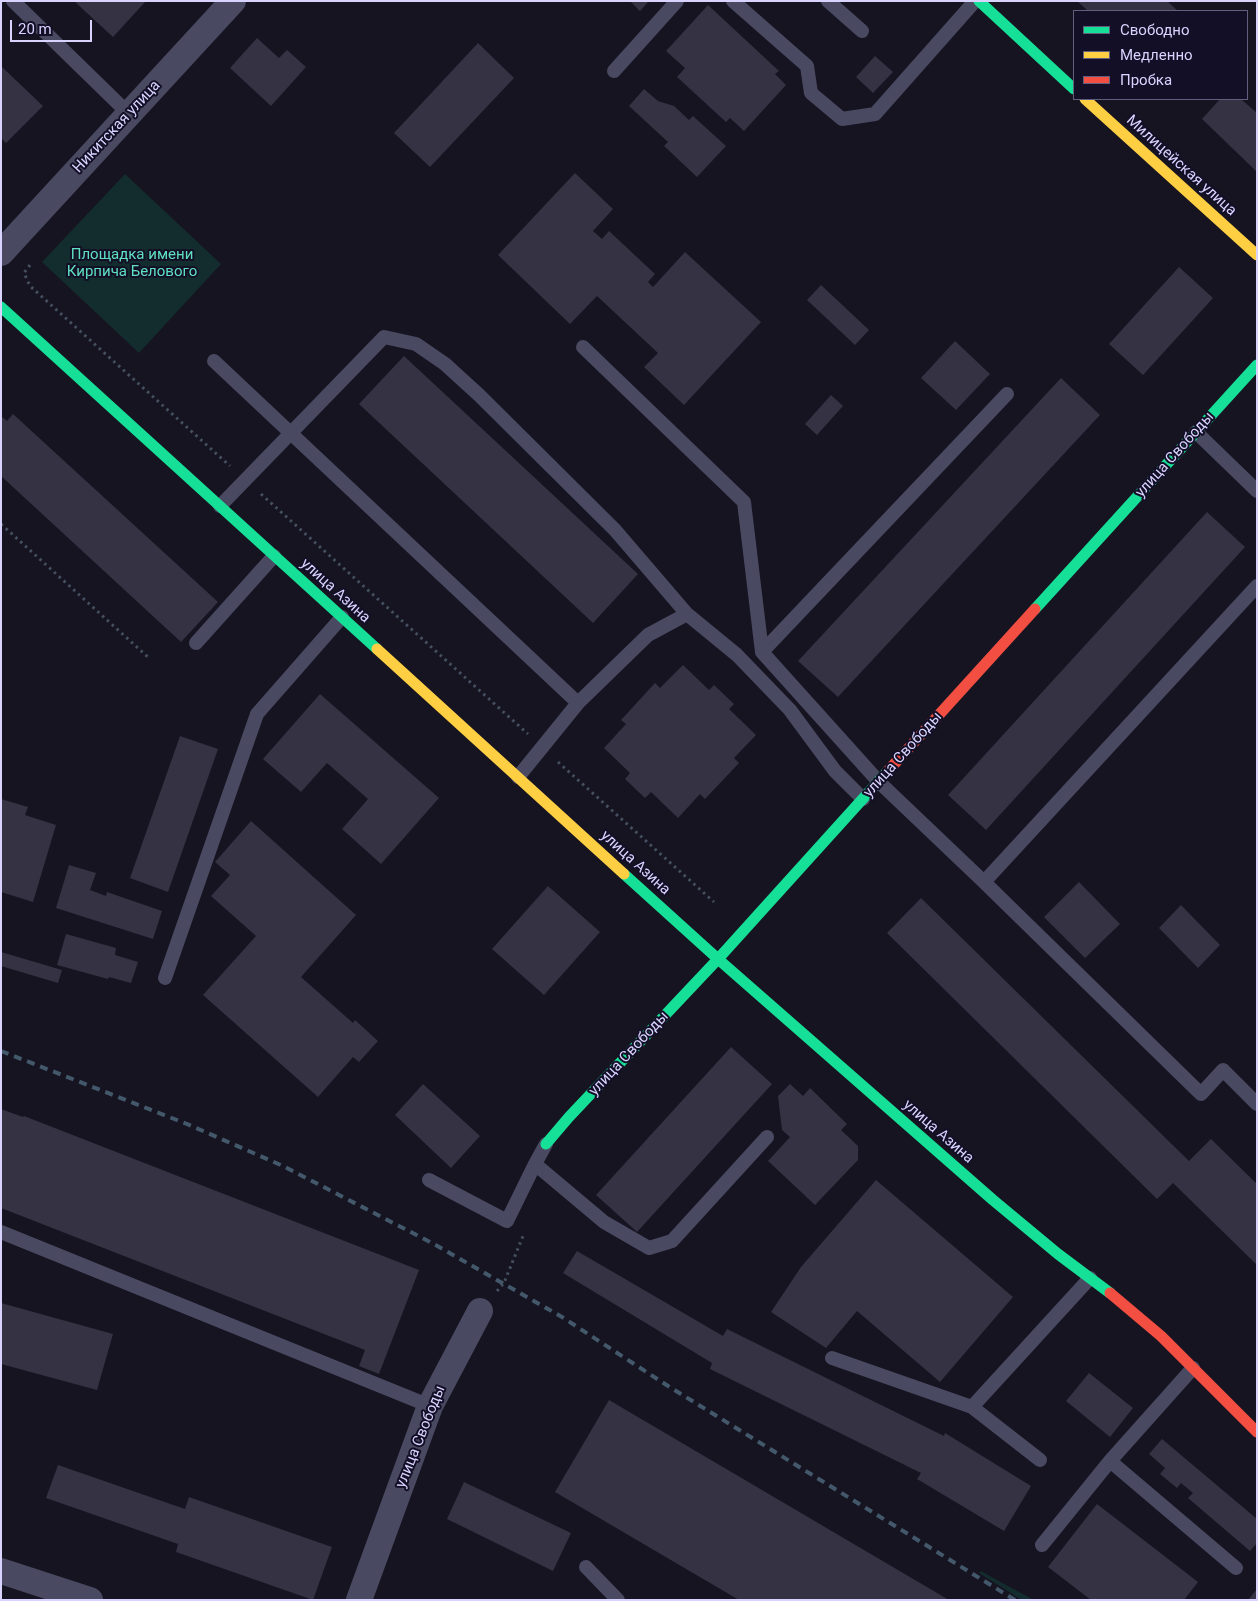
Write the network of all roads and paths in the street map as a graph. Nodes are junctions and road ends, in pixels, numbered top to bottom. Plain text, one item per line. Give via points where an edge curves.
1 (13, 1) edge
2 (233, 1) edge
3 (677, 1) edge
4 (734, 1) edge
5 (828, 1) edge
6 (977, 1) edge
7 (862, 31) dead end
8 (614, 71) dead end
9 (1073, 87) edge
10 (1086, 100) edge
11 (129, 114) junction
12 (1, 252) edge
13 (1257, 255) edge
14 (30, 264) dead end
15 (1, 307) edge
16 (583, 347) dead end
17 (214, 361) dead end
18 (1257, 365) edge
19 (1007, 394) dead end
20 (1196, 432) junction
21 (290, 433) junction
22 (245, 480) junction
23 (1257, 491) edge
24 (220, 506) junction
25 (1, 524) edge
26 (274, 556) junction
27 (1257, 586) edge
28 (687, 614) junction
29 (342, 617) junction
30 (196, 643) dead end
31 (762, 652) junction
32 (149, 658) dead end
33 (578, 703) junction
34 (542, 747) junction
35 (518, 777) junction
36 (879, 782) junction
37 (863, 799) junction
38 (984, 882) junction
39 (714, 902) dead end
40 (718, 959) junction
41 (165, 978) dead end
42 (1257, 1104) edge
43 (767, 1137) dead end
44 (546, 1144) joint
45 (535, 1164) junction
46 (429, 1180) dead end
47 (526, 1229) dead end
48 (1, 1232) edge
49 (1090, 1278) junction
50 (480, 1311) joint
51 (832, 1358) dead end
52 (1194, 1368) junction
53 (430, 1406) junction
54 (972, 1407) junction
55 (1257, 1432) edge
56 (1040, 1460) dead end
57 (1110, 1461) junction
58 (1042, 1545) dead end
59 (586, 1567) dead end
60 (1236, 1568) dead end
61 (1, 1570) edge
62 (90, 1600) edge
63 (359, 1600) edge
64 (618, 1600) edge

1 - 11 lane
2 - 11 street, Никитская улица
3 - 8 lane
4 - 6 lane via 807,66 811,93 842,119 875,114
5 - 7 lane
6 - 9 street
10 - 13 street, Милицейская улица
11 - 12 street, Никитская улица
14 - 22 path via 24,273 30,286
15 - 24 street, улица Азина
16 - 31 lane via 744,502
17 - 21 lane
18 - 20 street, улица Свободы
19 - 31 lane
20 - 23 lane
20 - 36 street, улица Свободы
21 - 22 lane
21 - 28 lane via 384,337 416,344 445,364 479,395 614,530
21 - 33 lane
22 - 24 lane
22 - 34 path
24 - 26 street, улица Азина
25 - 32 path
26 - 29 street, улица Азина
26 - 30 lane
27 - 38 lane
28 - 33 lane via 648,635
28 - 37 lane via 737,655 790,710 835,771
29 - 35 street, улица Азина
29 - 41 lane via 256,714
31 - 36 lane
33 - 34 lane
34 - 35 lane
34 - 39 path
35 - 40 street, улица Азина
36 - 37 street, улица Свободы
36 - 38 lane
37 - 40 street, улица Свободы
38 - 42 lane via 1201,1094 1223,1070
40 - 44 street, улица Свободы
40 - 49 street, улица Азина via 993,1200
43 - 45 lane via 672,1241 649,1248 604,1222
44 - 45 lane
45 - 46 lane via 507,1221
47 - 50 path via 504,1283
48 - 53 lane
49 - 52 street, улица Азина
49 - 54 lane
50 - 53 street, улица Свободы
51 - 54 lane
52 - 55 street, улица Азина
52 - 57 lane
53 - 63 street, улица Свободы
54 - 56 lane
57 - 58 lane
57 - 60 lane
59 - 64 lane
61 - 62 street

